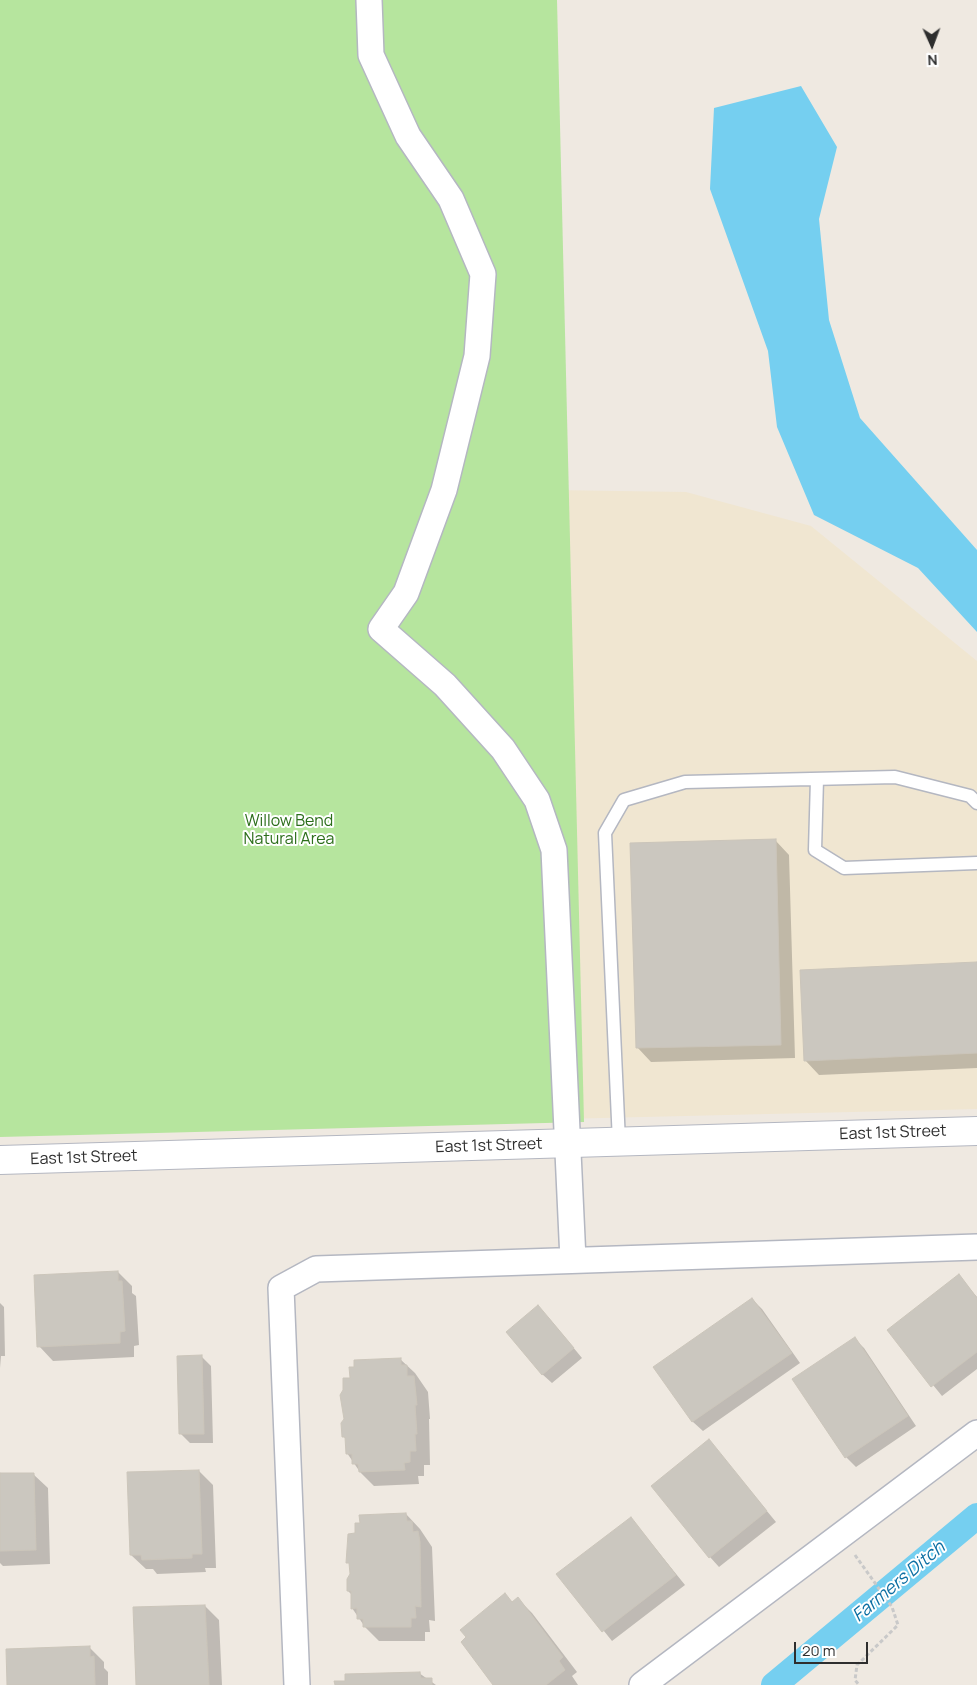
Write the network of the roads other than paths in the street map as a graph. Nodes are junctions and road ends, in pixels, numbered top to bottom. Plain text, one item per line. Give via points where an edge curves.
1 (369, 0) edge
2 (817, 779) junction
3 (977, 804) edge
4 (977, 863) edge
5 (977, 1131) edge
6 (619, 1142) junction
7 (569, 1143) junction
8 (0, 1160) edge
9 (977, 1247) edge
10 (573, 1260) junction
11 (977, 1433) edge
12 (297, 1685) edge
13 (642, 1685) edge

1 - 7 street via 371,55 408,136 451,199 483,274 477,356 444,490 406,592 381,629 445,685 503,749 537,800 554,850
2 - 3 lane via 895,777 970,796
2 - 4 lane via 815,850 844,868
2 - 6 lane via 684,782 624,800 605,833
5 - 6 street, East 1st Street
6 - 7 street, East 1st Street
7 - 8 street, East 1st Street
7 - 10 street
9 - 10 street
10 - 12 street via 316,1269 281,1288
11 - 13 street

